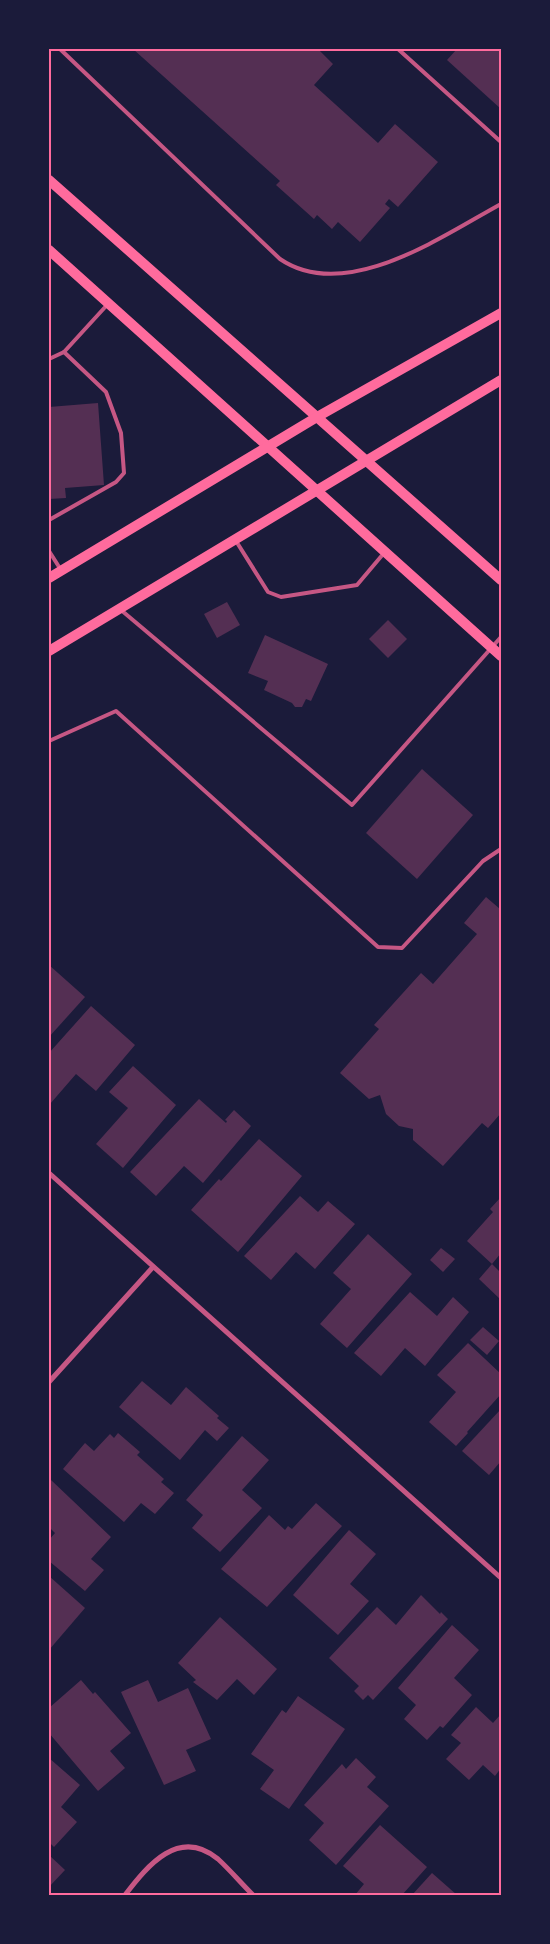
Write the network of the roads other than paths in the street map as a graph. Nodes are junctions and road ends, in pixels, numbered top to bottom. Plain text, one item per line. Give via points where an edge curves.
1 (60, 49) edge
2 (399, 49) edge
3 (501, 142) edge
4 (49, 180) edge
5 (501, 204) edge
6 (49, 250) edge
7 (109, 304) junction
8 (501, 313) edge
9 (64, 352) junction
10 (49, 359) edge
11 (501, 380) edge
12 (317, 417) junction
13 (267, 446) junction
14 (366, 460) junction
15 (316, 490) junction
16 (49, 520) edge
17 (235, 539) junction
18 (49, 551) edge
19 (385, 552) junction
20 (61, 571) junction
21 (49, 578) edge
22 (501, 580) edge
23 (119, 609) junction
24 (501, 637) edge
25 (492, 648) junction
26 (49, 651) edge
27 (501, 656) edge
28 (49, 741) edge
29 (501, 850) edge
30 (49, 1173) edge
31 (153, 1267) junction
32 (49, 1382) edge
33 (501, 1578) edge
34 (125, 1895) edge
35 (252, 1895) edge

1 - 5 lane via 293,268 327,275 363,272 416,250
2 - 3 lane
4 - 12 main road
6 - 7 main road
7 - 9 lane
7 - 13 main road
8 - 12 main road
9 - 10 lane
9 - 16 lane via 106,392 121,433 124,472 116,482
11 - 14 main road
12 - 13 main road
12 - 14 main road
13 - 15 main road
13 - 20 main road
14 - 15 main road
14 - 22 main road
15 - 17 main road
15 - 19 main road
17 - 19 lane via 268,592 281,597 357,585
17 - 23 main road
18 - 20 lane
19 - 25 main road
20 - 21 main road
23 - 25 lane via 352,805
23 - 26 main road
24 - 25 lane
25 - 27 main road
28 - 29 lane via 116,711 378,947 402,948 484,861
30 - 31 street
31 - 32 street
31 - 33 street
34 - 35 street via 155,1860 182,1847 199,1848 217,1858

